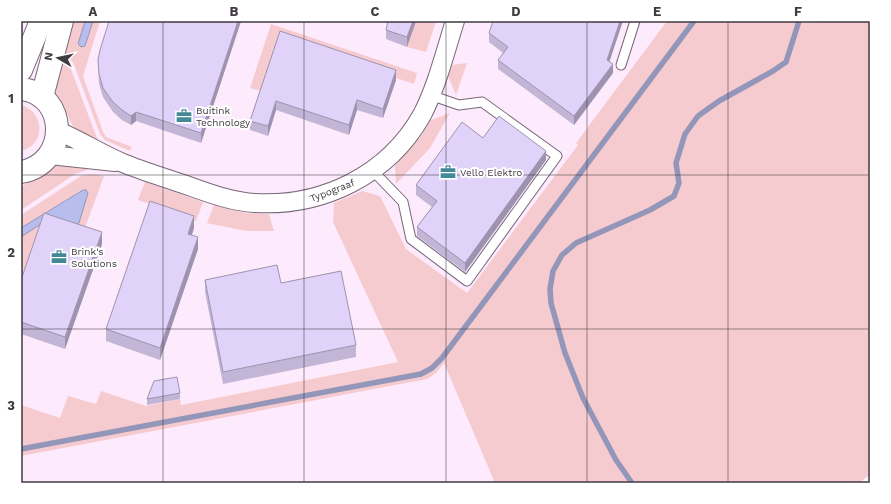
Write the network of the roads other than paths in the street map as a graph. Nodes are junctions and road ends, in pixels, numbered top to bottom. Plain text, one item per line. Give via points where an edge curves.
1 (40, 21) edge
2 (62, 21) edge
3 (455, 21) edge
4 (635, 21) edge
5 (621, 65) dead end
6 (21, 70) edge
7 (21, 89) edge
8 (430, 95) junction
9 (42, 98) junction
10 (58, 132) junction
11 (50, 155) junction
12 (121, 162) junction
13 (373, 171) junction
14 (21, 172) edge

1 - 6 street
2 - 9 street
3 - 8 street, Typograaf
4 - 5 lane
7 - 9 street
8 - 13 street, Typograaf via 422,115 407,137
8 - 13 lane via 458,105 482,102 557,156 467,281 410,239 403,202
9 - 10 street via 54,112
10 - 11 street via 56,144
10 - 12 street, Typograaf
11 - 12 street, Typograaf
11 - 14 street via 36,167
12 - 13 street, Typograaf via 218,196 254,203 280,204 305,200 351,185

